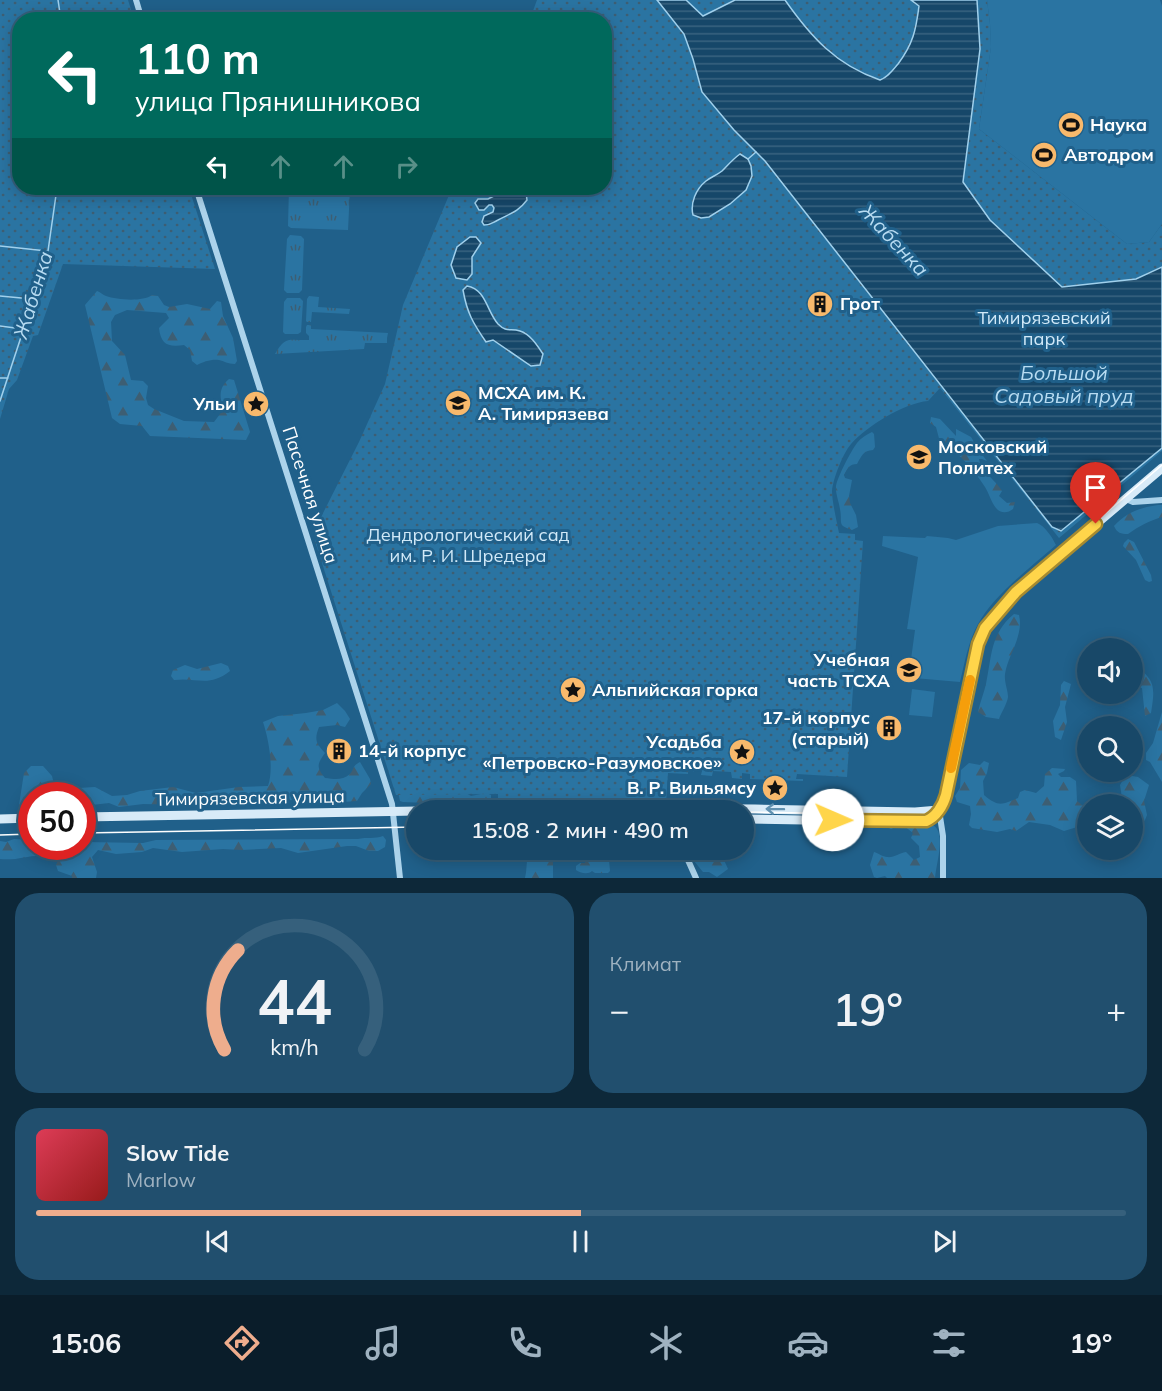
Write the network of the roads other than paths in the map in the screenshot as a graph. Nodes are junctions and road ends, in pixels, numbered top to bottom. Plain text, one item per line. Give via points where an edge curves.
1 (198, 195) edge
2 (1162, 468) edge
3 (1126, 499) junction
4 (1162, 500) edge
5 (754, 810) edge
6 (939, 810) junction
7 (393, 812) junction
8 (406, 812) edge
9 (96, 817) edge
10 (18, 818) edge
11 (0, 819) edge
12 (754, 819) edge
13 (688, 860) edge
14 (400, 878) edge
15 (696, 878) edge
16 (943, 878) edge

1 - 7 street, Пасечная улица
2 - 3 main road
3 - 4 street
3 - 6 main road via 1016,592 983,631 946,795
6 -> 5 main road
6 - 12 main road via 926,821
6 - 16 street
7 - 8 main road, Тимирязевская улица
7 - 9 main road, Тимирязевская улица
7 - 14 street, Пасечная улица
10 - 11 main road
13 - 15 street

